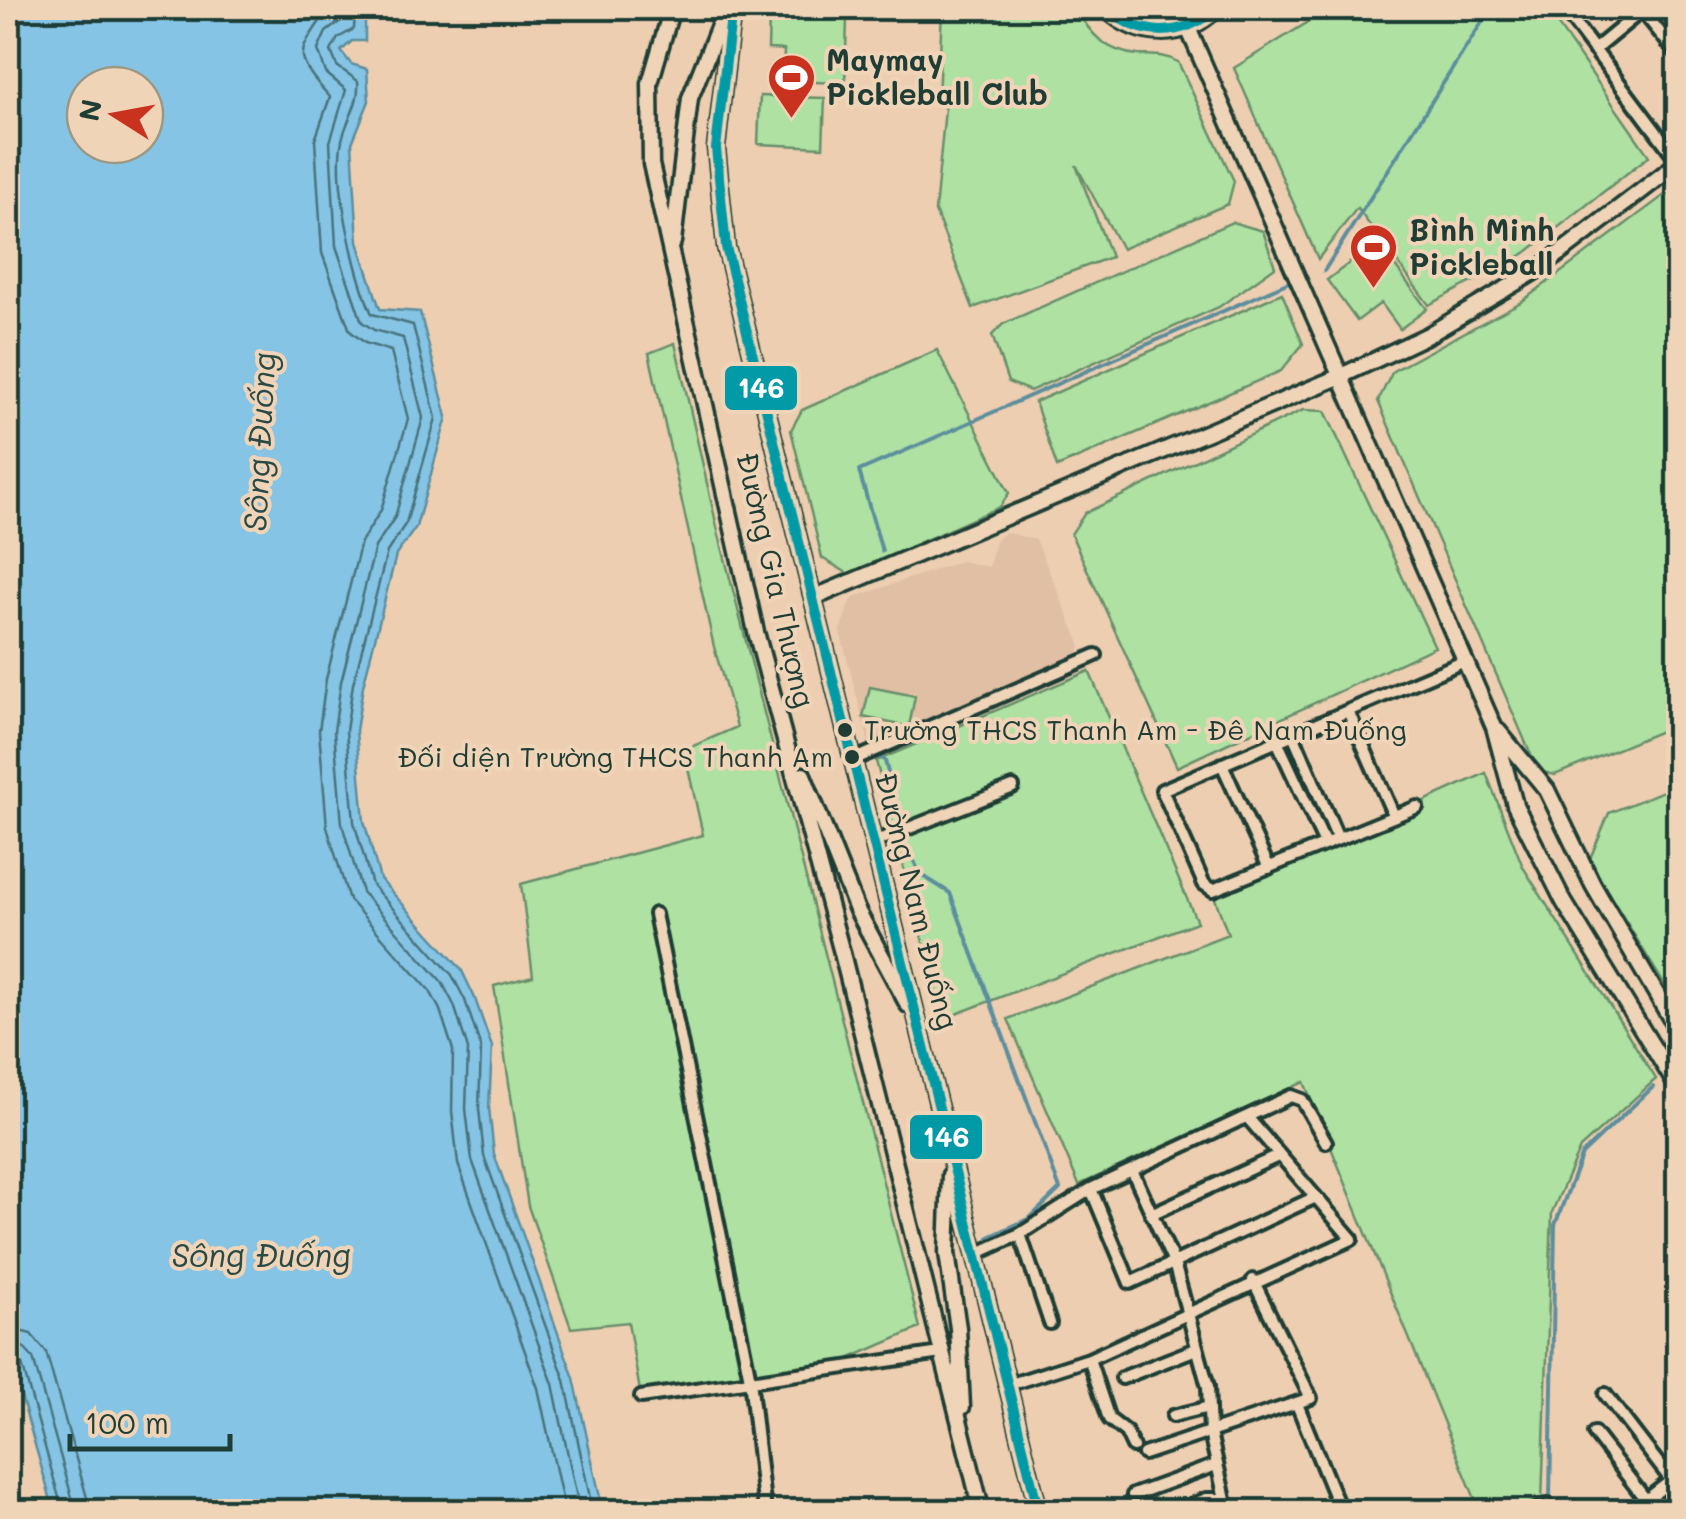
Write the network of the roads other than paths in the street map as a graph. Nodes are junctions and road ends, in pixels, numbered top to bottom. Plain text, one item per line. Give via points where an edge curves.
1 (672, 8) edge
2 (729, 8) edge
3 (1106, 8) edge
4 (1217, 8) edge
5 (1563, 8) edge
6 (1642, 8) edge
7 (1188, 28) junction
8 (1594, 50) junction
9 (1678, 56) edge
10 (1678, 162) edge
11 (671, 258) junction
12 (1340, 376) junction
13 (813, 598) junction
14 (1096, 656) dead end
15 (1465, 660) junction
16 (776, 708) junction
17 (1348, 711) junction
18 (1494, 727) junction
19 (1293, 734) junction
20 (1276, 741) junction
21 (853, 760) junction
22 (1222, 764) junction
23 (1013, 787) dead end
24 (1416, 807) dead end
25 (1394, 816) junction
26 (1338, 839) junction
27 (874, 842) junction
28 (1326, 844) junction
29 (1269, 868) junction
30 (654, 914) dead end
31 (918, 1023) junction
32 (1678, 1030) edge
33 (1678, 1088) edge
34 (1247, 1117) junction
35 (1326, 1142) dead end
36 (950, 1156) junction
37 (1278, 1156) junction
38 (1132, 1170) junction
39 (1090, 1189) junction
40 (1316, 1197) junction
41 (1151, 1214) junction
42 (1020, 1234) junction
43 (974, 1255) junction
44 (1174, 1263) junction
45 (1254, 1280) junction
46 (1186, 1314) junction
47 (1050, 1323) dead end
48 (1196, 1349) junction
49 (941, 1353) junction
50 (1089, 1358) junction
51 (1122, 1378) dead end
52 (750, 1379) junction
53 (1008, 1385) junction
54 (1605, 1394) dead end
55 (641, 1397) dead end
56 (1297, 1404) junction
57 (1208, 1407) junction
58 (1173, 1416) dead end
59 (1210, 1433) junction
60 (1594, 1434) dead end
61 (963, 1438) junction
62 (1133, 1447) dead end
63 (1144, 1454) dead end
64 (1678, 1459) edge
65 (1216, 1465) junction
66 (1663, 1469) junction
67 (1675, 1485) edge
68 (1132, 1494) dead end
69 (1224, 1499) junction
70 (1646, 1500) junction
71 (1340, 1508) edge
72 (765, 1512) edge
73 (982, 1512) edge
74 (1040, 1512) edge
75 (1176, 1512) edge
76 (1228, 1512) edge
77 (1530, 1512) edge
78 (1548, 1512) edge
79 (1632, 1512) edge

1 - 11 main road, Đường Gia Thượng via 652,73 648,136
2 - 11 main road via 687,112
2 - 13 main road, Đường Nam Đuống via 716,148 726,248
3 - 7 main road via 1138,30
4 - 7 main road
5 - 8 street
6 - 8 street
6 - 9 street
7 - 12 main road
8 - 10 street
10 - 12 main road via 1494,298
11 - 16 main road, Đường Gia Thượng
12 - 13 main road
12 - 15 main road
13 - 21 main road, Đường Nam Đuống
14 - 21 street
15 - 17 street
15 - 18 main road
16 - 31 main road via 857,910
16 - 49 main road, Đường Gia Thượng
17 - 19 street
17 - 25 street
18 - 32 main road via 1547,790
18 - 33 main road via 1515,804 1564,902
19 - 20 street
19 - 26 street
20 - 22 street
20 - 28 street
21 - 27 main road, Đường Nam Đuống
22 - 29 street
22 - 29 street via 1162,790 1204,884 1218,890
23 - 27 street
24 - 25 street
25 - 26 street
26 - 28 street
27 - 31 main road, Đường Nam Đuống
28 - 29 street
30 - 52 street
31 - 36 main road, Đường Nam Đuống
34 - 35 street via 1296,1096
34 - 37 street
34 - 38 street
36 - 43 main road, Đường Nam Đuống
36 - 61 main road via 947,1253
37 - 40 street
37 - 41 street
38 - 39 street
38 - 41 street
39 - 42 street
39 - 44 street via 1130,1284
40 - 44 street
40 - 45 street via 1352,1239
41 - 44 street
42 - 43 street
42 - 47 street
43 - 53 main road, Đường Nam Đuống
44 - 46 street
45 - 46 street
45 - 56 street via 1310,1398
46 - 48 street
46 - 50 street
48 - 51 street
48 - 57 street
49 - 52 street
49 - 61 main road, Đường Gia Thượng
50 - 53 street
50 - 62 street via 1110,1419
52 - 55 street
52 - 72 street
53 - 74 main road, Đường Nam Đuống
54 - 66 street
56 - 59 street
56 - 71 street
57 - 58 street
57 - 59 street
59 - 63 street
59 - 65 street
60 - 70 street
61 - 73 main road, Đường Gia Thượng
64 - 66 street
65 - 68 street
65 - 69 street
66 - 67 street
67 - 70 street
69 - 75 street via 1206,1498
69 - 76 street
70 - 79 street
77 - 78 street via 1548,1505

